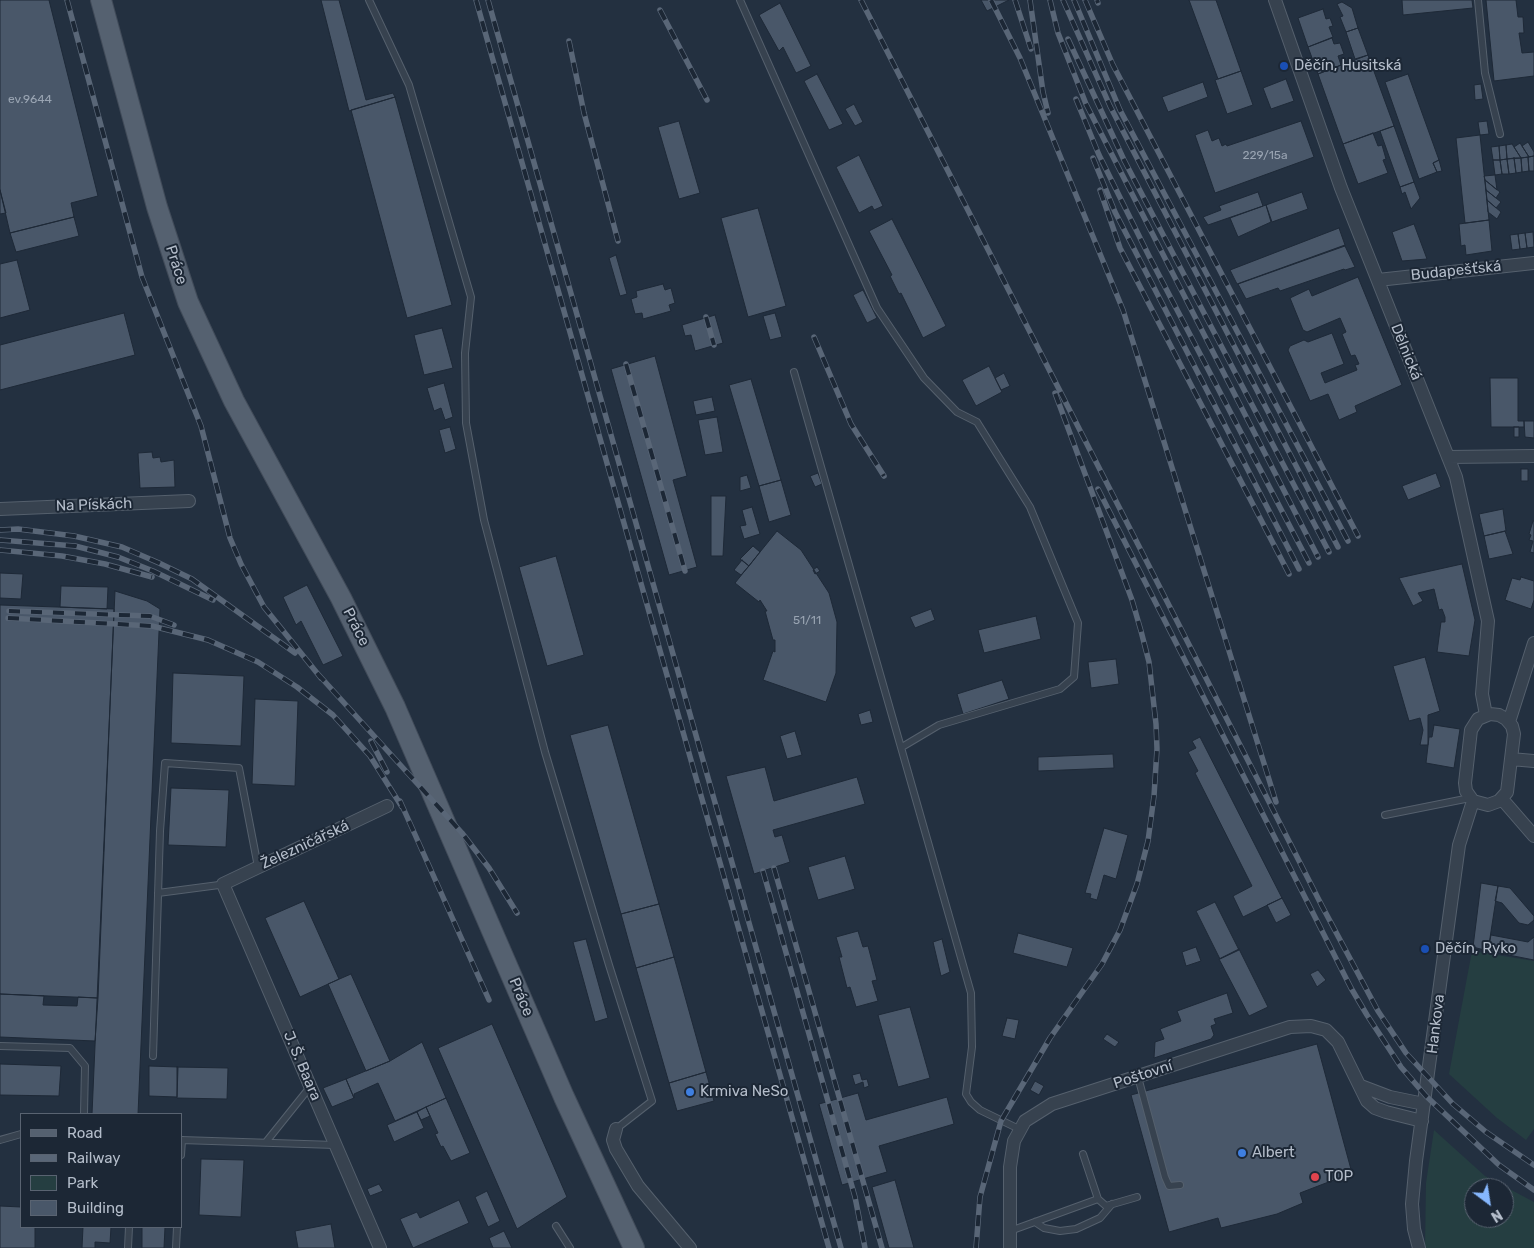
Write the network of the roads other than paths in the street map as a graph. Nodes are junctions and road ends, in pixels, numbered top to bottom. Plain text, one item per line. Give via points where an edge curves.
1 (101, 0) edge
2 (369, 0) edge
3 (740, 0) edge
4 (1274, 0) edge
5 (1478, 0) edge
6 (1500, 134) dead end
7 (1534, 263) edge
8 (1378, 280) junction
9 (794, 372) dead end
10 (1534, 456) edge
11 (1448, 457) junction
12 (188, 501) dead end
13 (0, 509) edge
14 (1534, 642) edge
15 (1486, 715) junction
16 (1509, 722) junction
17 (902, 746) junction
18 (1511, 759) junction
19 (1534, 761) edge
20 (1472, 799) junction
21 (1502, 799) junction
22 (386, 806) dead end
23 (1386, 815) dead end
24 (1534, 836) edge
25 (258, 867) junction
26 (221, 884) junction
27 (158, 894) junction
28 (0, 1046) edge
29 (154, 1056) dead end
30 (1138, 1077) junction
31 (310, 1086) junction
32 (1362, 1086) junction
33 (1424, 1104) junction
34 (84, 1113) edge
35 (1422, 1121) junction
36 (616, 1129) joint
37 (1018, 1129) junction
38 (20, 1134) edge
39 (2, 1138) edge
40 (182, 1140) edge
41 (266, 1142) junction
42 (336, 1145) junction
43 (1083, 1154) dead end
44 (1180, 1185) dead end
45 (1136, 1197) dead end
46 (1098, 1199) junction
47 (1112, 1204) junction
48 (1035, 1222) junction
49 (556, 1226) dead end
50 (130, 1228) edge
51 (177, 1228) edge
52 (1414, 1229) junction
53 (1010, 1231) junction
54 (128, 1248) edge
55 (176, 1248) edge
56 (380, 1248) edge
57 (570, 1248) edge
58 (634, 1248) edge
59 (690, 1248) edge
60 (1010, 1248) edge
61 (1411, 1248) edge
62 (1419, 1248) edge

1 - 58 main road, Práce via 157,207 188,302 234,400 341,598 395,707 564,1098
2 - 36 lane via 409,84 471,297 465,353 466,424 484,520 545,752 652,1100
3 - 17 lane via 877,308 924,378 957,412 977,422 1030,508 1078,623 1074,677 1060,690 939,725
4 - 8 street, Dělnická via 1341,188
5 - 6 lane via 1485,73
7 - 8 street, Budapešťská
8 - 11 street, Dělnická
9 - 17 lane
10 - 11 street
11 - 15 street, Dělnická via 1456,477 1486,605 1488,636 1482,694
12 - 13 street, Na Pískách
14 - 16 street
15 - 16 street via 1499,715
15 - 20 street via 1475,722 1470,733 1464,784
16 - 18 street via 1514,734
17 - 37 lane via 971,993 972,1047 966,1094 980,1110
18 - 19 street
18 - 21 street via 1508,788
20 - 21 street via 1488,806
20 - 23 lane
20 - 33 street, Hankova via 1459,845
21 - 24 street
22 - 25 street, Železničářská
25 - 26 street, Železničářská
25 - 27 lane via 239,768 165,763
26 - 27 lane
26 - 31 street, J. Š. Baara
27 - 29 lane
28 - 34 lane via 70,1048 85,1066
30 - 32 street, Poštovní via 1290,1027 1311,1026 1326,1030 1338,1042
30 - 37 street, Poštovní via 1052,1104
30 - 44 lane via 1165,1177 1169,1186
31 - 41 lane
31 - 42 street, J. Š. Baara
32 - 33 street via 1390,1098
32 - 35 street, Poštovní via 1367,1101 1375,1108
33 - 35 street, Hankova
35 - 52 street, Hankova via 1413,1191
36 - 59 street via 613,1140 616,1149 633,1178
37 - 53 street via 1010,1167
38 - 39 lane
40 - 41 lane
41 - 42 lane
42 - 56 street, J. Š. Baara
43 - 46 lane
45 - 47 lane
46 - 47 lane via 1106,1206
46 - 48 lane
47 - 48 lane via 1100,1218 1076,1229 1060,1231 1044,1228
48 - 53 lane
49 - 57 lane
50 - 54 lane
51 - 55 lane
52 - 61 street
52 - 62 street, Hankova
53 - 60 street

